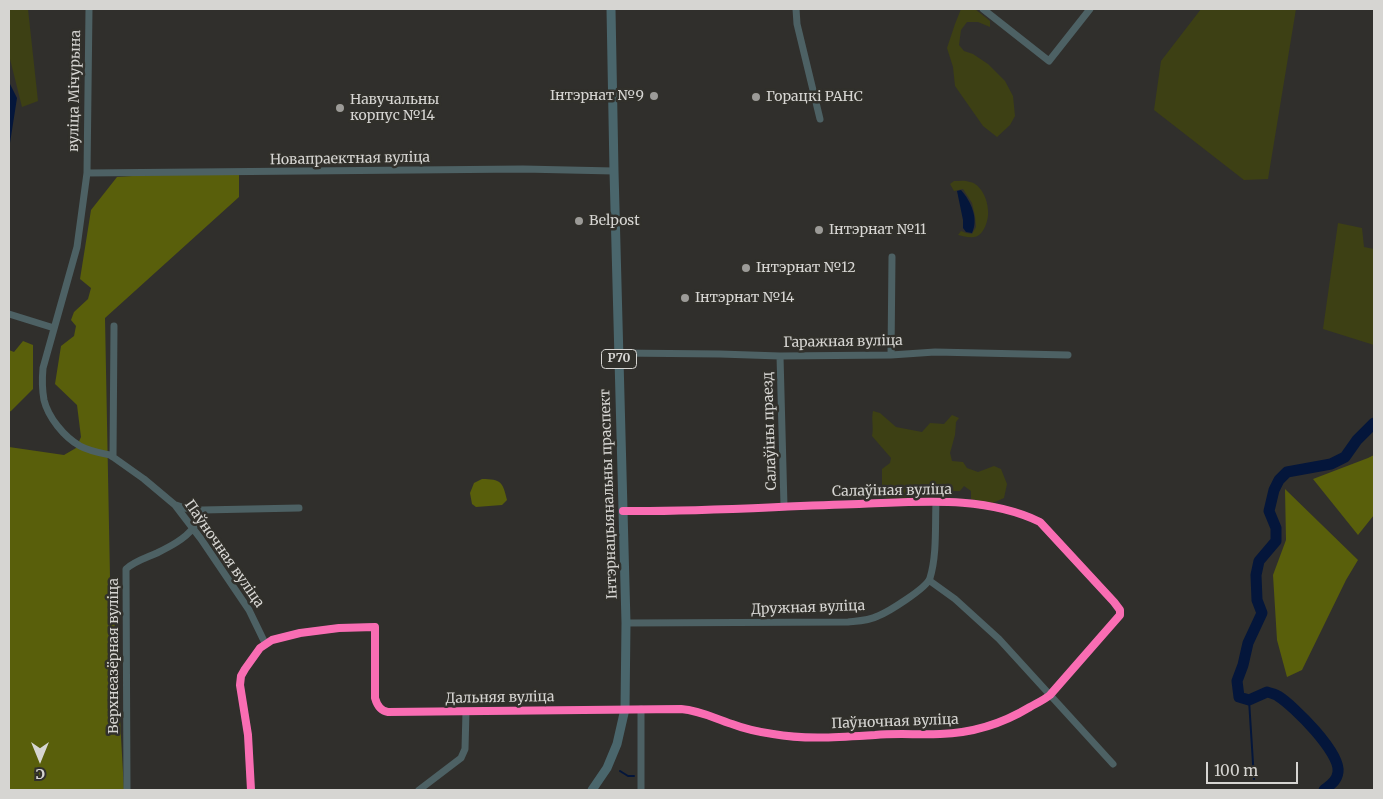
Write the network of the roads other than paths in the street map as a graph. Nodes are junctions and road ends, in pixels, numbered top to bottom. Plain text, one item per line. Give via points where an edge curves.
1 (89, 9) edge
2 (611, 9) edge
3 (796, 9) edge
4 (983, 9) edge
5 (1090, 9) edge
6 (820, 119) dead end
7 (614, 170) junction
8 (87, 173) junction
9 (892, 256) dead end
10 (9, 314) edge
11 (114, 326) dead end
12 (54, 328) junction
13 (619, 353) junction
14 (892, 354) junction
15 (780, 356) junction
16 (1068, 356) dead end
17 (114, 457) junction
18 (936, 502) junction
19 (175, 505) junction
20 (784, 506) junction
21 (299, 508) dead end
22 (202, 510) junction
23 (623, 511) junction
24 (192, 528) junction
25 (930, 581) junction
26 (1120, 610) joint
27 (626, 623) junction
28 (265, 643) junction
29 (1050, 695) junction
30 (641, 708) junction
31 (625, 709) junction
32 (466, 711) junction
33 (1113, 764) dead end
34 (127, 790) edge
35 (251, 790) edge
36 (419, 790) edge
37 (592, 790) edge
38 (640, 790) edge

1 - 8 street, вуліца Мічурына
2 - 7 main road, Інтэрнацыянальны праспект / Р70
3 - 6 street
4 - 5 street via 1049,62
7 - 8 street, Новапраектная вуліца
7 - 13 main road, Інтэрнацыянальны праспект / Р70
8 - 12 street, вуліца Мічурына via 77,247
9 - 14 street
10 - 12 street
11 - 17 street
12 - 17 street, Паўночная вуліца via 43,368 45,402 63,433 80,446
13 - 15 street, Гаражная вуліца
13 - 23 main road, Інтэрнацыянальны праспект / Р70
14 - 15 street, Гаражная вуліца
14 - 16 street, Гаражная вуліца
15 - 20 street, Салаўіны праезд
17 - 19 street, Паўночная вуліца
18 - 20 street, Салаўіная вуліца
18 - 25 street
18 - 26 street, Салаўіная вуліца via 1010,510 1040,522
19 - 22 street
19 - 24 street, Паўночная вуліца
20 - 23 street, Салаўіная вуліца
21 - 22 street
22 - 24 street, Верхнеазёрная вуліца
23 - 27 main road, Інтэрнацыянальны праспект / Р70
24 - 28 street, Паўночная вуліца via 249,610
24 - 34 street, Верхнеазёрная вуліца via 172,545 126,569
25 - 27 street, Дружная вуліца via 878,617 864,621
25 - 29 street via 999,639
26 - 29 street, Паўночная вуліца via 1120,615 1107,631
27 - 31 main road, Інтэрнацыянальны праспект / Р70
28 - 32 street, Дальняя вуліца via 300,633 375,627 375,694 381,710
28 - 35 street via 245,669 240,685 248,735
29 - 30 street, Паўночная вуліца via 992,726 941,734 787,737 732,724 696,710
29 - 33 street
30 - 31 street, Паўночная вуліца
30 - 38 street
31 - 32 street, Дальняя вуліца
31 - 37 main road, Р70 via 617,744 607,768
32 - 36 street, Дальняя вуліца via 462,758

